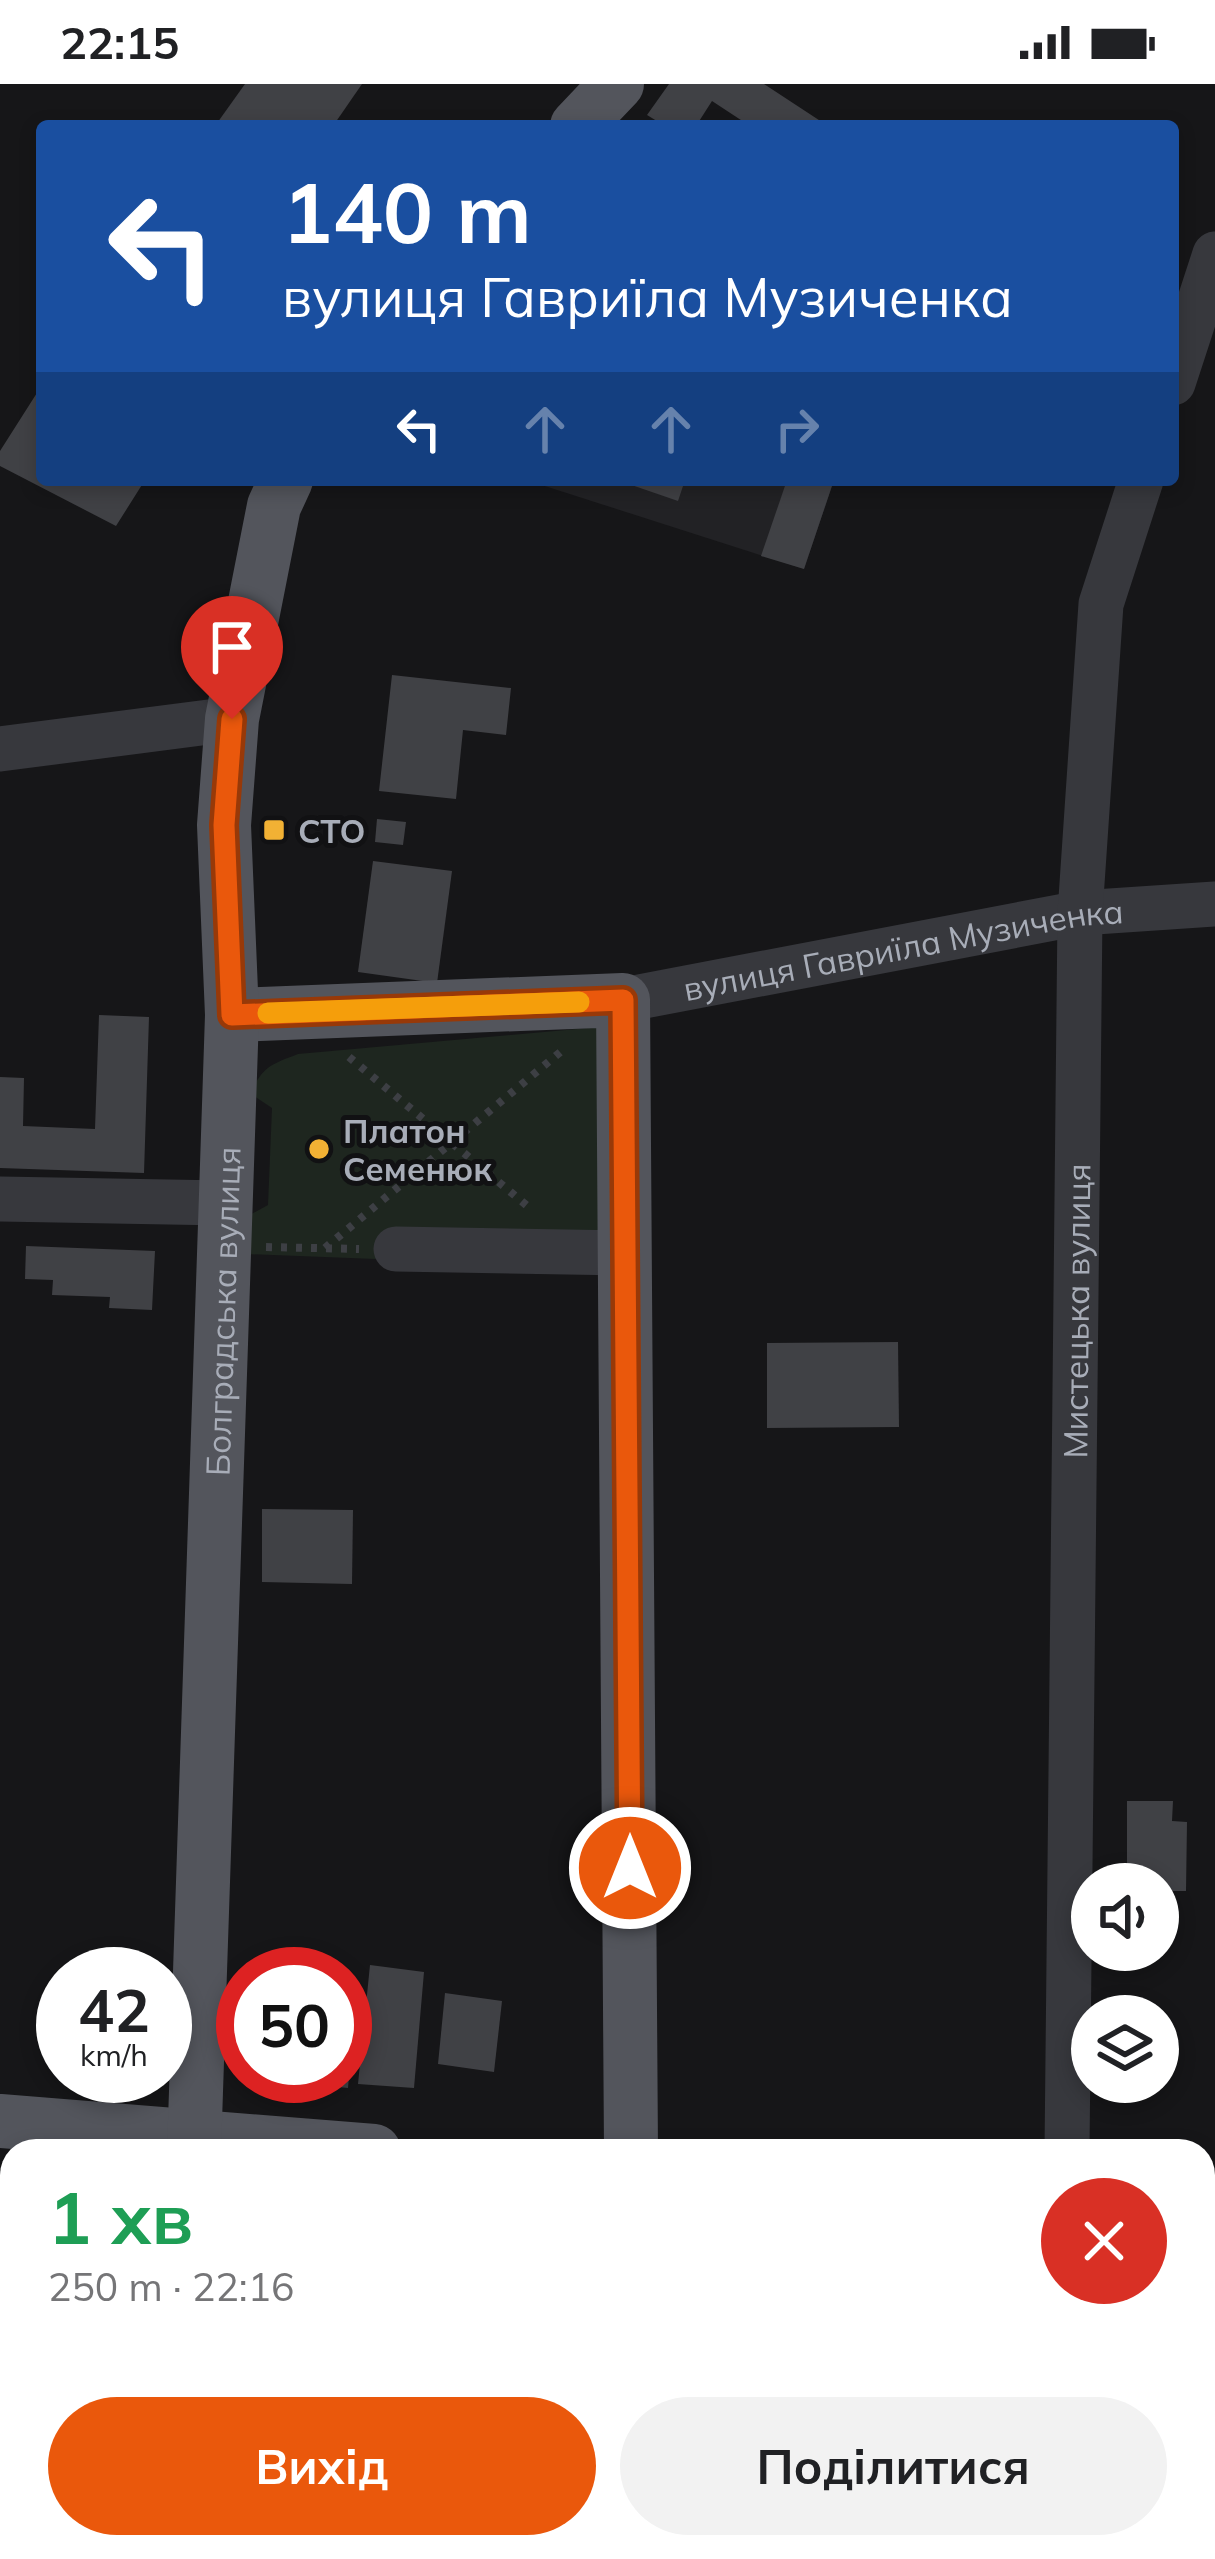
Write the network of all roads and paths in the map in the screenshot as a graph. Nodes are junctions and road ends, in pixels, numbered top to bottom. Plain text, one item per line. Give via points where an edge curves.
1 (617, 84) edge
2 (584, 120) edge
3 (1215, 254) edge
4 (1179, 365) edge
5 (283, 486) edge
6 (1139, 486) edge
7 (232, 719) junction
8 (0, 749) edge
9 (1215, 904) edge
10 (1080, 913) junction
11 (623, 1000) junction
12 (232, 1015) junction
13 (347, 1056) dead end
14 (451, 1142) junction
15 (0, 1199) edge
16 (235, 1225) junction
17 (325, 1248) junction
18 (397, 1249) joint
19 (605, 1253) junction
20 (0, 2121) edge
21 (159, 2139) edge
22 (194, 2139) edge
23 (631, 2139) edge
24 (1067, 2139) edge

1 - 2 main road
3 - 4 street
5 - 7 main road, Болградська вулиця
6 - 10 street, Мистецька вулиця via 1100,604
7 - 8 street
7 - 12 main road, Болградська вулиця via 224,825
9 - 10 street, вулиця Гавриїла Музиченка
10 - 11 street, вулиця Гавриїла Музиченка
10 - 24 street, Мистецька вулиця
11 - 12 main road, вулиця Гавриїла Музиченка
11 - 14 path
11 - 19 main road
12 - 16 main road, Болградська вулиця
13 - 14 path
14 - 17 path
14 - 19 path
15 - 16 street
16 - 17 path
16 - 22 main road, Болградська вулиця
17 - 18 path
18 - 19 street
19 - 23 main road
20 - 21 main road

